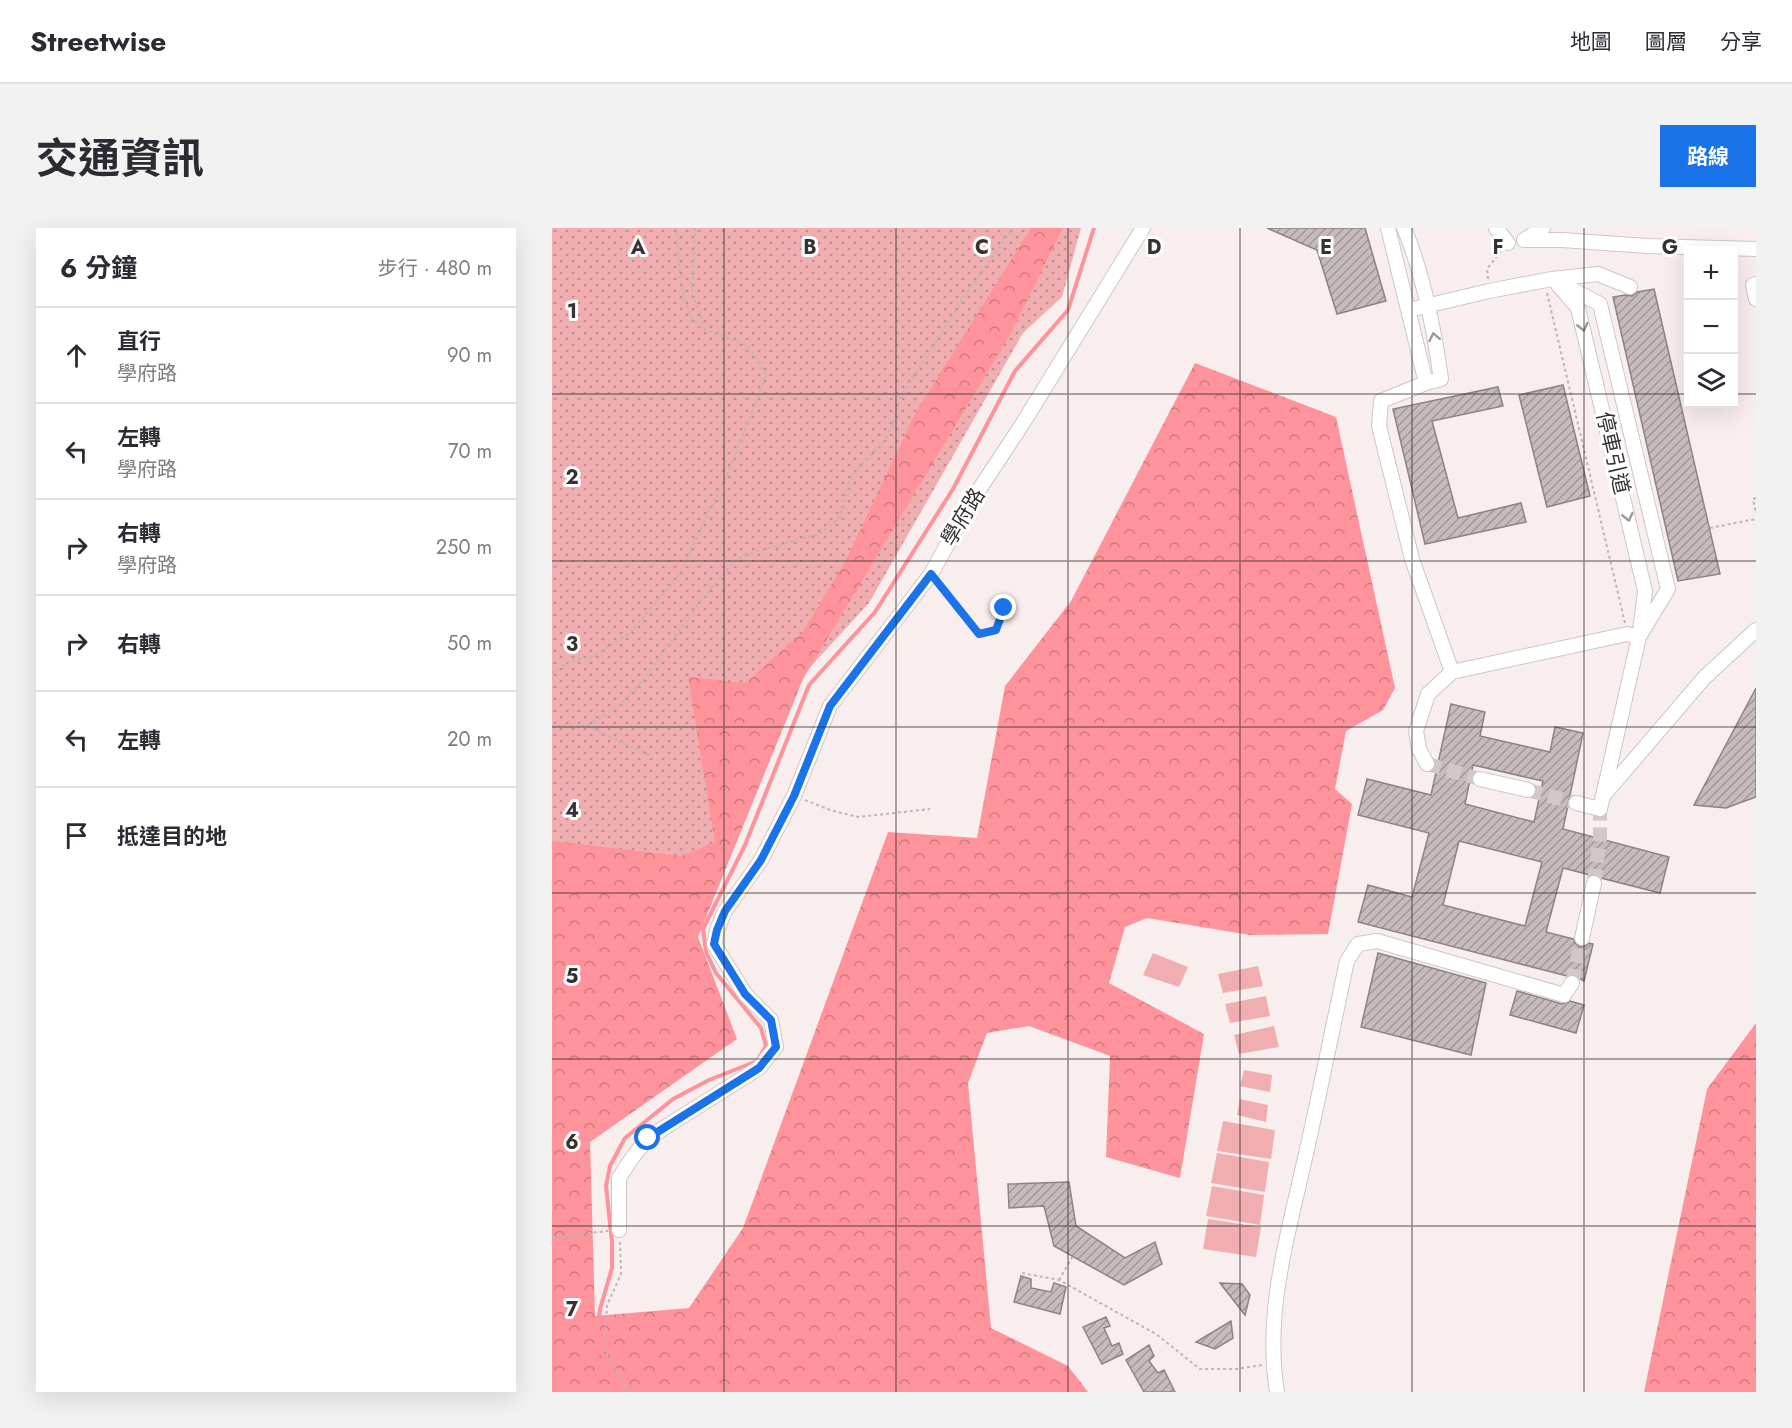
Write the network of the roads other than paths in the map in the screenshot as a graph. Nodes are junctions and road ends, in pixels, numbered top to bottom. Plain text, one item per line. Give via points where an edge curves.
1 (1143, 228) edge
2 (1388, 228) edge
3 (1404, 228) edge
4 (1496, 228) edge
5 (1543, 228) edge
6 (1508, 243) road end
7 (1756, 249) edge
8 (1548, 280) junction
9 (1756, 284) edge
10 (1630, 287) dead end
11 (1756, 299) edge
12 (1427, 305) junction
13 (1409, 310) junction
14 (1426, 383) junction
15 (1756, 630) edge
16 (1633, 636) junction
17 (1452, 672) junction
18 (1427, 764) dead end
19 (1480, 779) tunnel mouth
20 (1528, 790) tunnel mouth
21 (1602, 798) junction
22 (1576, 802) tunnel mouth
23 (1594, 883) tunnel mouth
24 (1582, 938) tunnel mouth
25 (1572, 983) dead end
26 (619, 1230) road end
27 (1276, 1392) edge

1 - 26 street, 學府路 via 969,505 931,574 830,706 794,796 761,860 725,911 714,944 745,994 771,1020 776,1047 759,1068 648,1138 619,1178
2 - 13 street
3 - 12 street
4 - 6 street
5 - 7 street via 1524,240
8 - 10 street via 1598,274
8 - 12 street
8 -> 16 street, 停車引道 via 1578,308 1645,591
8 - 16 street via 1600,304 1606,327 1668,589
9 - 11 street
12 - 13 street
14 -> 12 street via 1442,379
13 - 14 street
14 - 17 street via 1381,401 1379,426 1412,559
15 - 21 street via 1704,678
16 - 17 street
16 - 21 street
17 - 18 street via 1428,694 1416,731
19 - 20 street
21 - 22 street via 1600,809
23 - 24 street
25 - 27 street via 1564,995 1377,941 1358,944 1347,961 1281,1264 1273,1316

